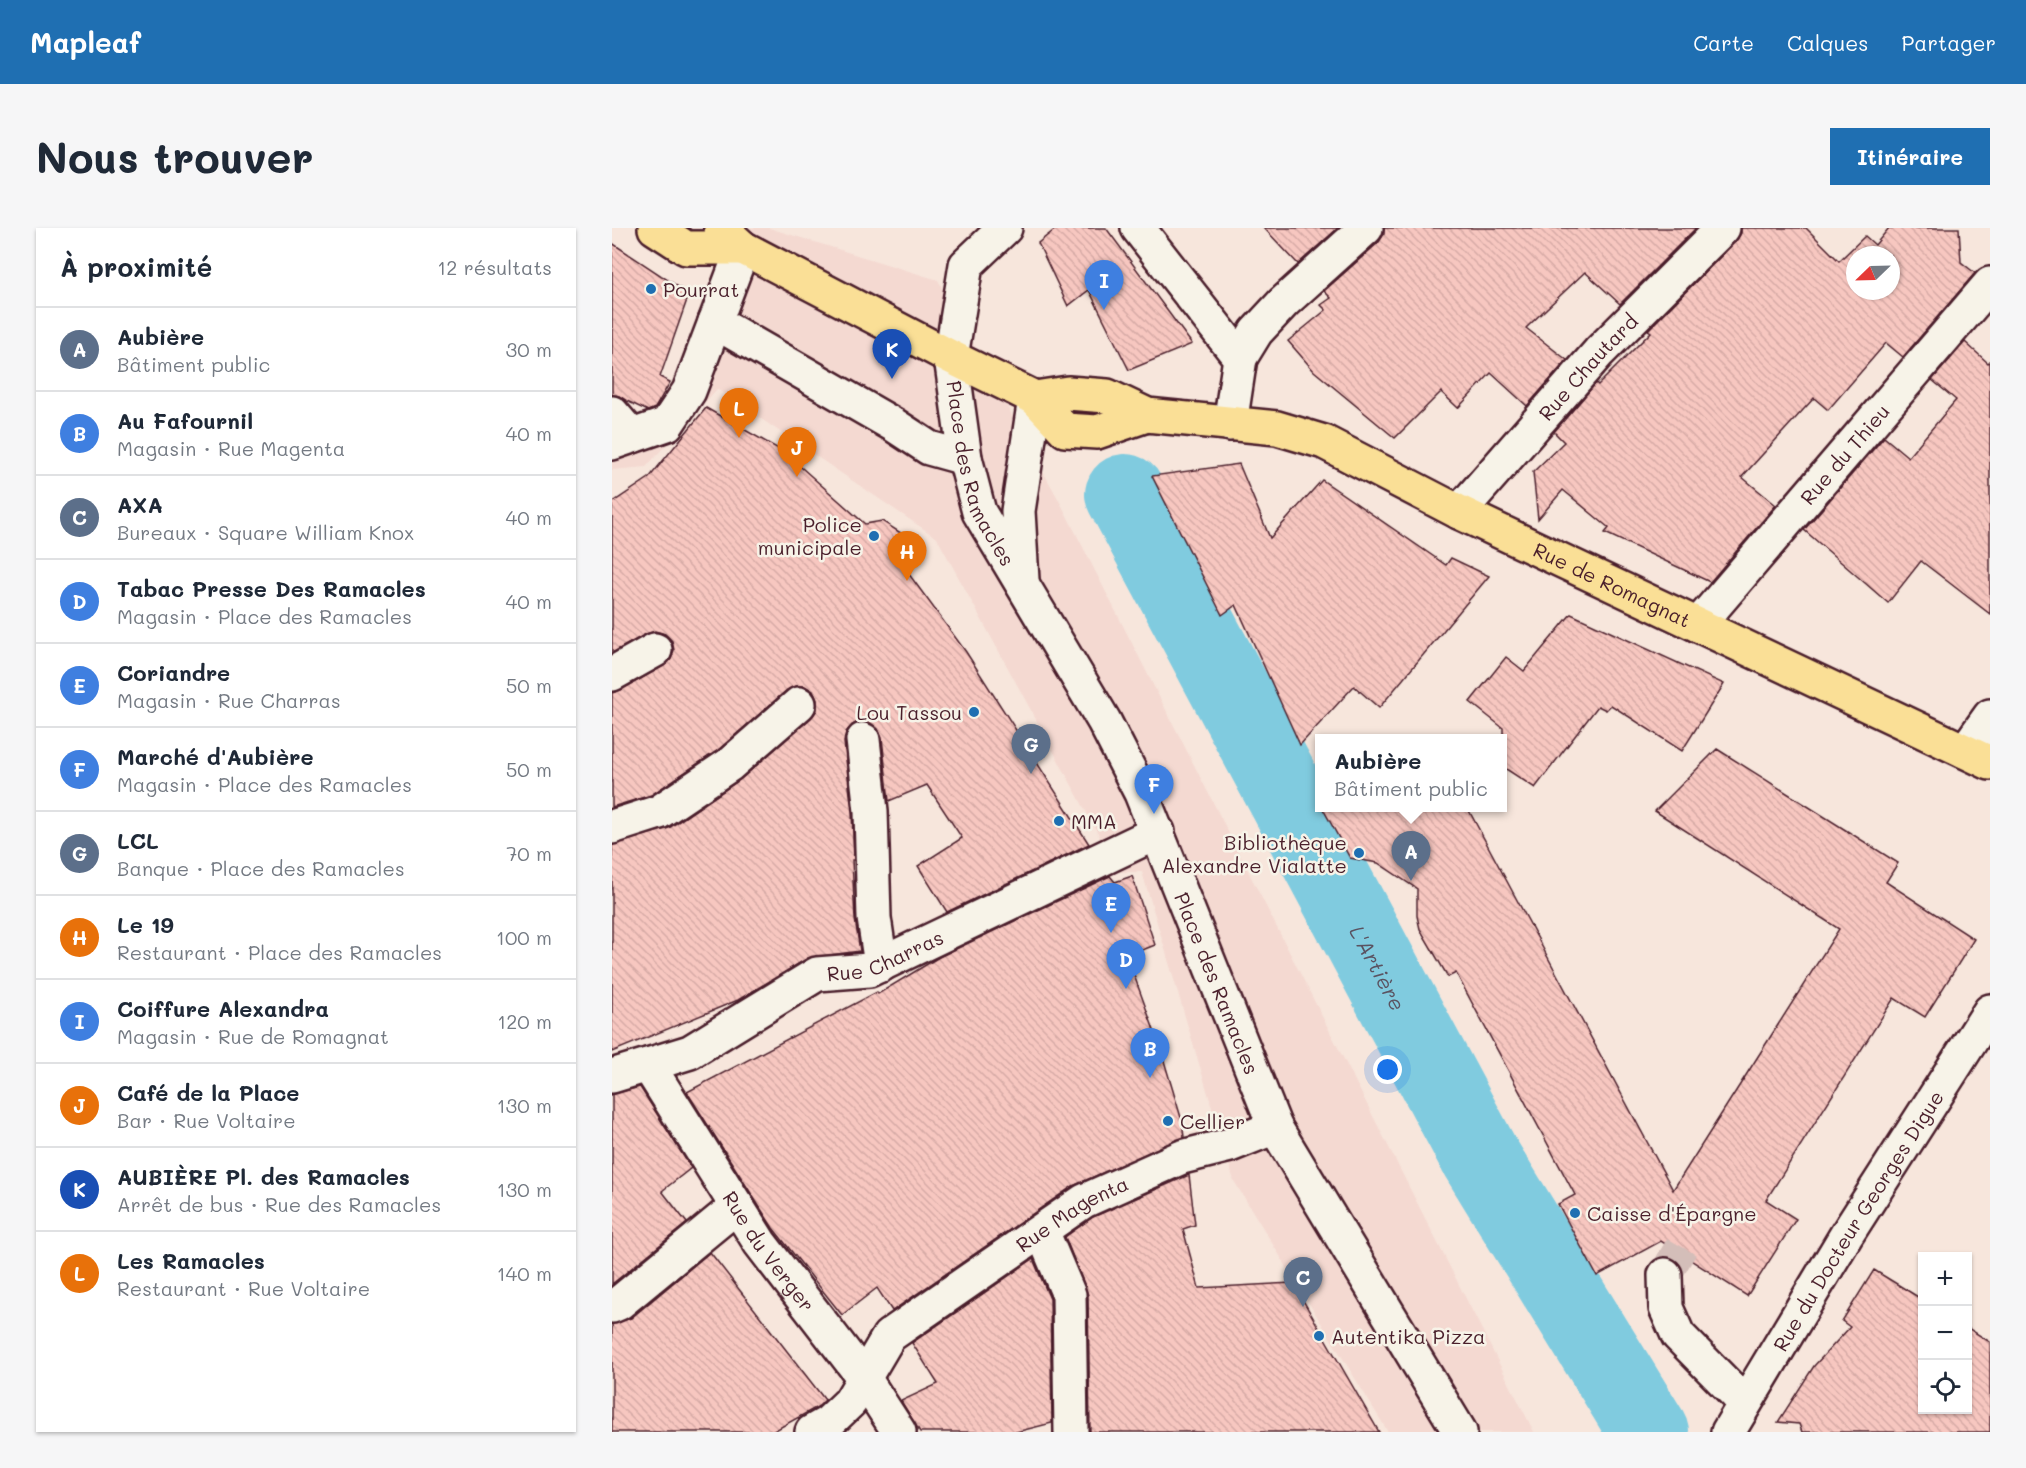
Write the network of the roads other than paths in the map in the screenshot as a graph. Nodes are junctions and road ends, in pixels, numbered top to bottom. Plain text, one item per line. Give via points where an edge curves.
1 (655, 228) edge
2 (1005, 228) edge
3 (1138, 228) edge
4 (1365, 228) edge
5 (1723, 228) edge
6 (732, 238) edge
7 (1990, 284) edge
8 (715, 322) junction
9 (951, 357) junction
10 (1240, 358) junction
11 (1035, 398) junction
12 (1230, 424) junction
13 (619, 430) edge
14 (965, 458) junction
15 (1460, 512) junction
16 (1023, 585) junction
17 (1698, 625) junction
18 (655, 650) dead end
19 (612, 674) edge
20 (799, 704) dead end
21 (1990, 716) edge
22 (863, 740) dead end
23 (1978, 757) edge
24 (612, 827) edge
25 (1158, 832) junction
26 (881, 965) junction
27 (1990, 1011) edge
28 (648, 1065) junction
29 (612, 1076) edge
30 (1275, 1127) junction
31 (737, 1206) junction
32 (1042, 1231) junction
33 (1665, 1275) tunnel mouth
34 (612, 1306) edge
35 (864, 1378) junction
36 (1745, 1403) junction
37 (812, 1432) edge
38 (899, 1432) edge
39 (1071, 1432) edge
40 (1460, 1432) edge
41 (1728, 1432) edge

1 - 6 main road via 686,248
2 - 9 street, Place des Ramacles via 966,265
3 - 10 street
4 - 10 street via 1284,302 1256,332
5 - 15 street, Rue Chautard via 1599,352
6 - 8 street
6 - 9 main road
7 - 17 street, Rue du Thieu
8 - 13 street via 689,391 667,424
8 - 14 street via 929,448
9 - 11 main road
9 - 14 street, Place des Ramacles
10 - 12 street
11 - 12 main road, Rue de Romagnat via 1065,430 1097,432 1147,415
11 - 16 street, Place des Ramacles via 1018,511
12 - 15 main road, Rue de Romagnat via 1277,428 1324,442
14 - 16 street, Place des Ramacles via 979,512
15 - 17 main road, Rue de Romagnat
16 - 25 street, Place des Ramacles via 1104,721
17 - 23 main road, Rue de Romagnat
18 - 19 street
20 - 24 street via 729,765 659,812
21 - 23 street
22 - 26 street via 871,811 874,918
25 - 26 street, Rue Charras
25 - 30 street, Place des Ramacles
26 - 28 street, Rue Charras via 869,970 817,974 690,1052
27 - 36 street, Rue du Docteur Georges Digue via 1852,1225
28 - 29 street, Rue Charras
28 - 31 street, Rue du Verger
30 - 32 street, Rue Magenta via 1171,1162 1084,1201
30 - 40 street, Place des Ramacles
31 - 34 street
31 - 35 street, Rue du Verger via 760,1243
32 - 35 street, Rue Magenta via 889,1336
32 - 39 street via 1069,1295
33 - 36 street via 1666,1308 1678,1335
35 - 37 street via 850,1402
35 - 38 street, Rue du Verger
36 - 41 street, Rue du Docteur Georges Digue

